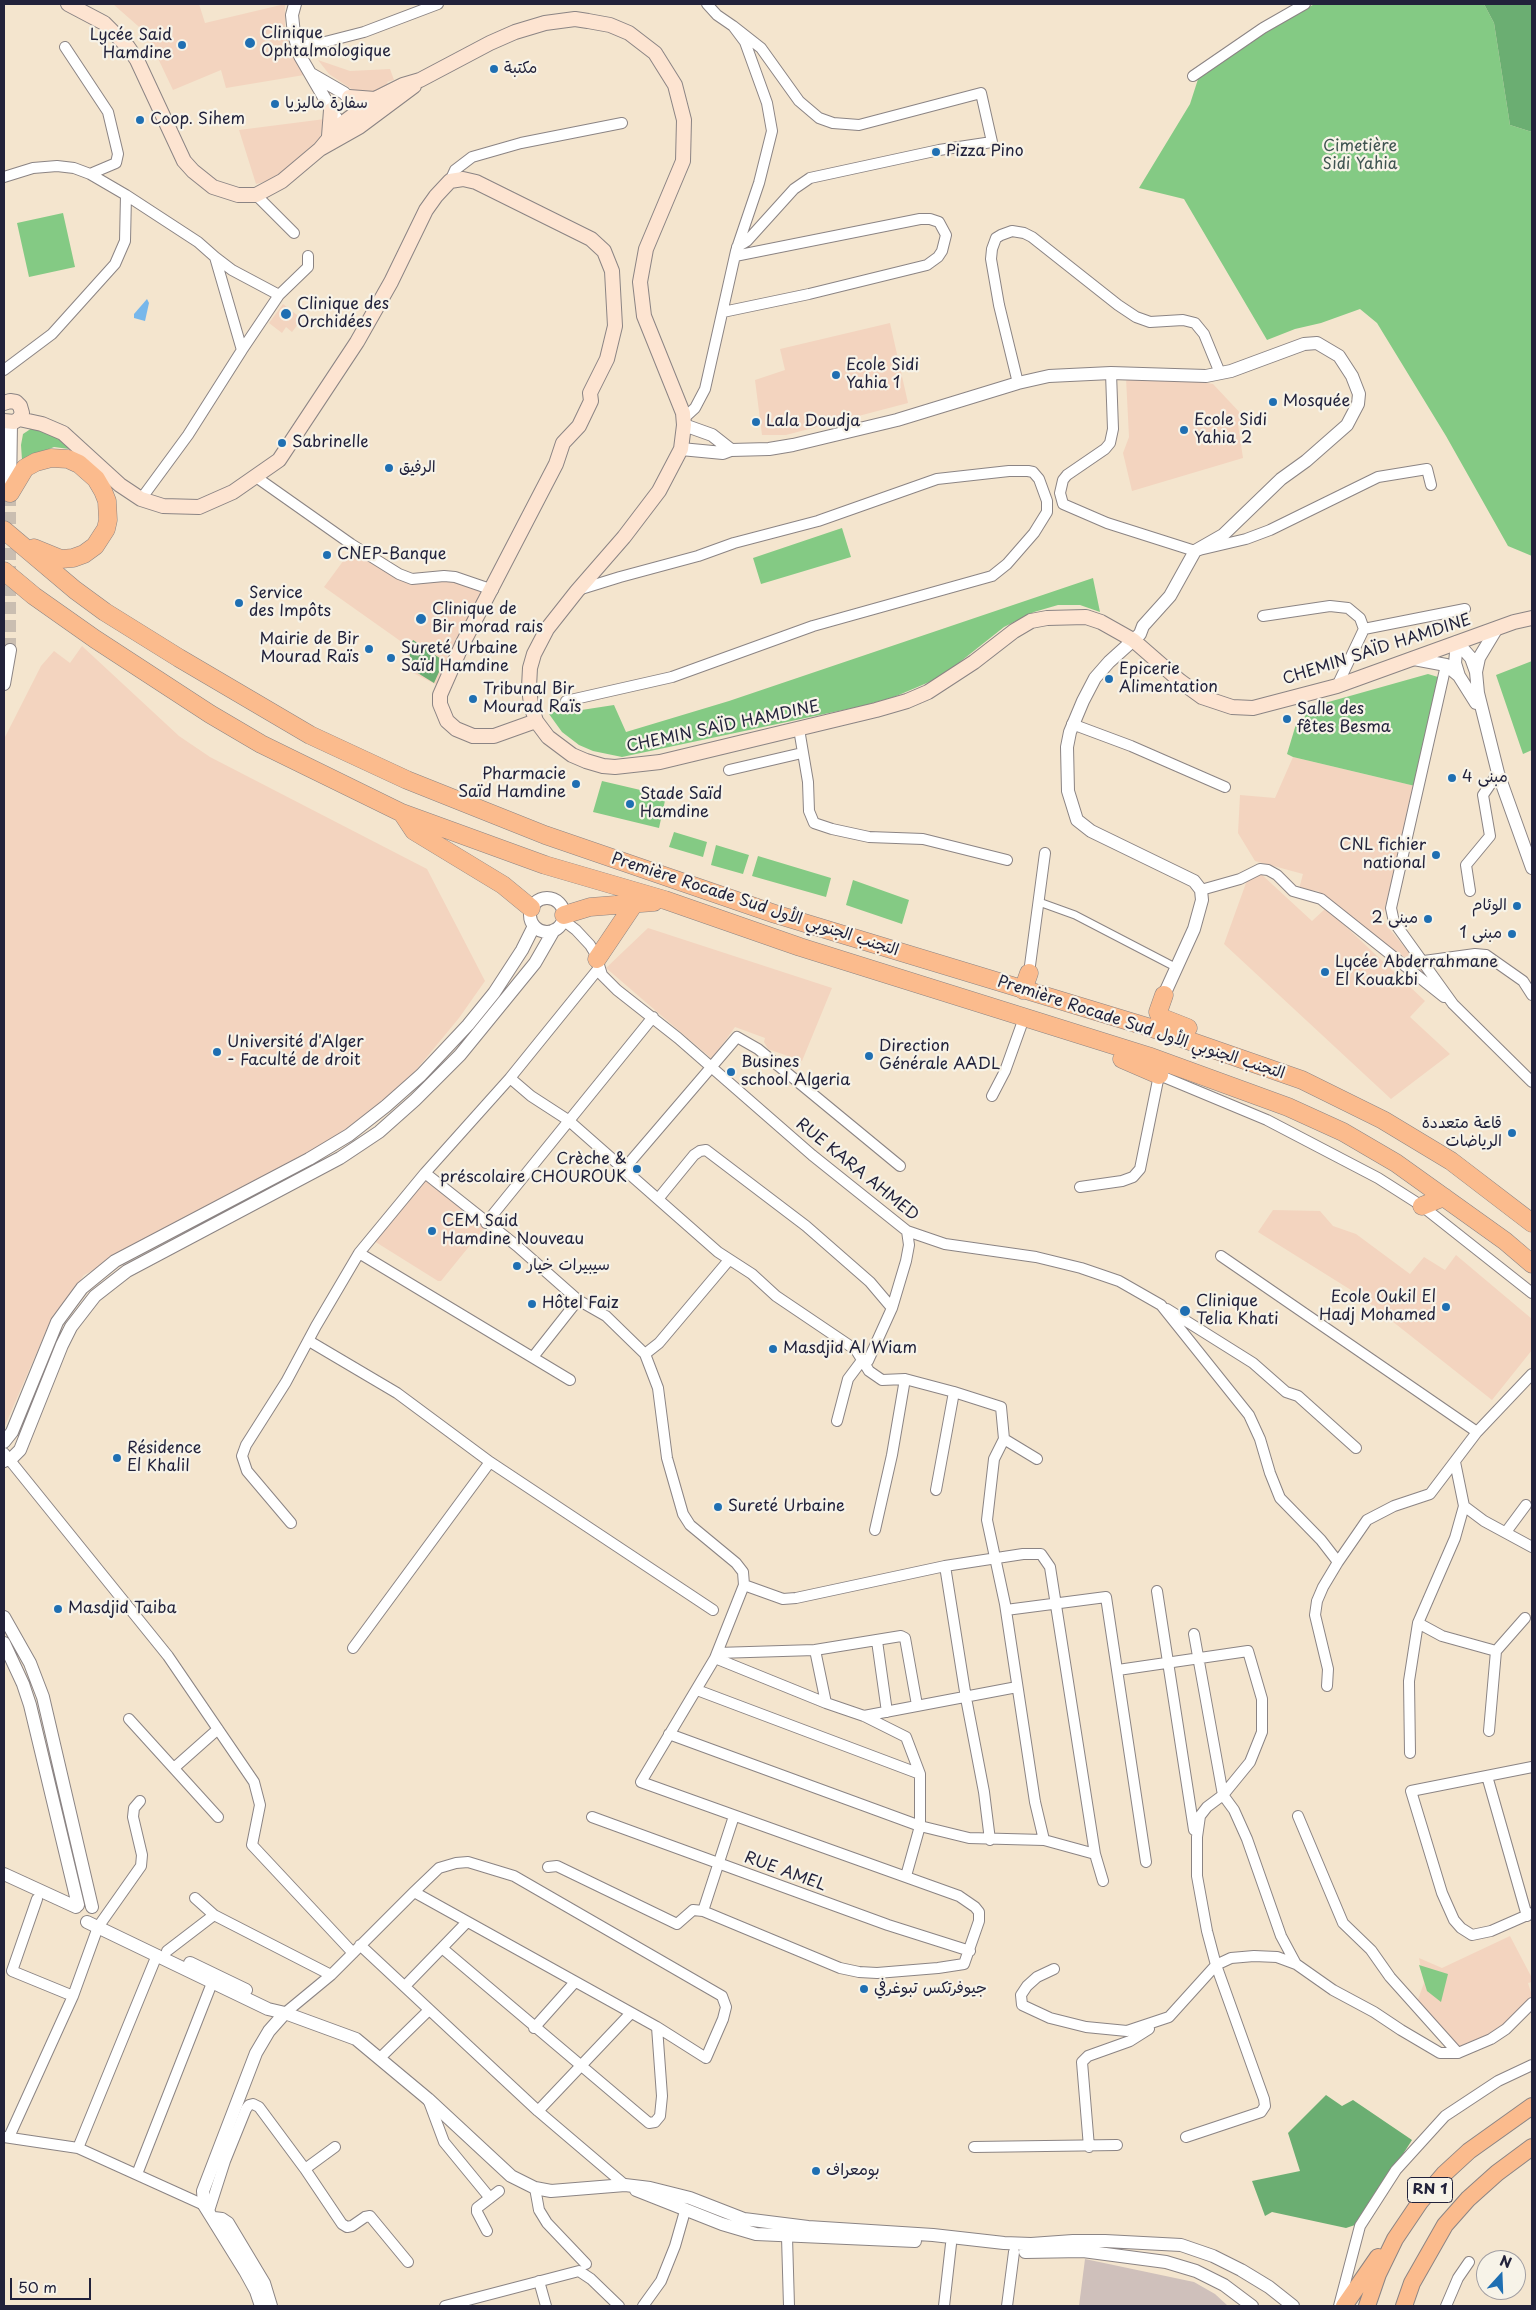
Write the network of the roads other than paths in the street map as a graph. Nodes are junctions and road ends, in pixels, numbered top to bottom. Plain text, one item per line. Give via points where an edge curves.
1 (68, 4) edge
2 (438, 4) edge
3 (707, 4) edge
4 (1305, 4) edge
5 (293, 5) edge
6 (733, 26) junction
7 (65, 47) dead end
8 (298, 51) junction
9 (309, 73) junction
10 (1193, 76) dead end
11 (420, 80) junction
12 (349, 97) junction
13 (375, 99) junction
14 (331, 110) junction
15 (360, 110) junction
16 (370, 120) junction
17 (622, 123) dead end
18 (343, 129) junction
19 (329, 136) junction
20 (320, 149) junction
21 (90, 174) junction
22 (4, 177) edge
23 (450, 181) junction
24 (126, 195) junction
25 (256, 195) junction
26 (294, 233) dead end
27 (736, 252) junction
28 (308, 256) dead end
29 (215, 257) junction
30 (278, 295) junction
31 (723, 312) junction
32 (242, 350) junction
33 (4, 370) edge
34 (1112, 373) junction
35 (1220, 373) junction
36 (1018, 383) junction
37 (10, 410) edge
38 (684, 422) junction
39 (681, 449) junction
40 (731, 450) junction
41 (256, 477) junction
42 (1431, 485) dead end
43 (10, 493) joint
44 (141, 499) junction
45 (9, 534) edge
46 (1195, 551) junction
47 (4, 571) edge
48 (493, 590) junction
49 (577, 591) junction
50 (1465, 609) dead end
51 (1264, 616) dead end
52 (1532, 618) edge
53 (1497, 628) junction
54 (1364, 629) junction
55 (1133, 640) junction
56 (1457, 642) junction
57 (10, 650) tunnel mouth
58 (1411, 658) junction
59 (1446, 665) junction
60 (1476, 672) junction
61 (1460, 676) junction
62 (4, 684) edge
63 (1337, 686) junction
64 (566, 701) dead end
65 (536, 721) junction
66 (1484, 722) junction
67 (1072, 724) junction
68 (799, 729) junction
69 (802, 753) junction
70 (729, 770) dead end
71 (1498, 773) junction
72 (1225, 787) dead end
73 (402, 813) junction
74 (1530, 851) edge
75 (1045, 853) dead end
76 (1007, 860) dead end
77 (1532, 868) edge
78 (1201, 890) junction
79 (1470, 891) dead end
80 (665, 900) junction
81 (1039, 902) junction
82 (634, 904) junction
83 (531, 908) junction
84 (559, 923) junction
85 (534, 926) junction
86 (1424, 961) junction
87 (598, 964) junction
88 (1177, 968) junction
89 (1026, 981) junction
90 (1164, 995) joint
91 (1532, 995) edge
92 (1453, 1004) junction
93 (653, 1017) junction
94 (1028, 1019) junction
95 (711, 1067) junction
96 (1275, 1070) junction
97 (1159, 1075) junction
98 (510, 1078) junction
99 (1532, 1082) edge
100 (992, 1096) dead end
101 (568, 1120) junction
102 (900, 1166) dead end
103 (624, 1169) junction
104 (425, 1173) junction
105 (1080, 1187) dead end
106 (1444, 1197) junction
107 (658, 1199) junction
108 (1422, 1206) junction
109 (486, 1223) junction
110 (1532, 1223) edge
111 (907, 1231) junction
112 (359, 1253) junction
113 (1220, 1256) dead end
114 (729, 1260) junction
115 (1532, 1264) edge
116 (1532, 1293) edge
117 (578, 1300) junction
118 (1161, 1305) junction
119 (892, 1308) junction
120 (309, 1341) junction
121 (645, 1354) junction
122 (533, 1357) junction
123 (863, 1360) junction
124 (1531, 1376) edge
125 (905, 1379) junction
126 (570, 1380) dead end
127 (954, 1392) junction
128 (837, 1421) dead end
129 (1477, 1432) junction
130 (1004, 1439) junction
131 (4, 1442) edge
132 (1356, 1448) dead end
133 (5, 1458) edge
134 (1037, 1459) dead end
135 (490, 1462) junction
136 (1455, 1462) junction
137 (936, 1490) dead end
138 (1526, 1505) dead end
139 (1464, 1506) junction
140 (291, 1523) dead end
141 (875, 1530) dead end
142 (1506, 1532) junction
143 (1532, 1547) edge
144 (994, 1557) junction
145 (1338, 1562) junction
146 (944, 1566) junction
147 (744, 1585) junction
148 (1157, 1591) dead end
149 (1055, 1604) junction
150 (713, 1610) dead end
151 (1006, 1610) junction
152 (4, 1617) edge
153 (1525, 1618) dead end
154 (1418, 1623) junction
155 (1194, 1634) dead end
156 (876, 1641) junction
157 (4, 1643) edge
158 (353, 1648) dead end
159 (815, 1650) junction
160 (1496, 1650) junction
161 (716, 1656) junction
162 (1198, 1658) junction
163 (1170, 1663) junction
164 (1118, 1670) junction
165 (1328, 1686) dead end
166 (1017, 1687) junction
167 (697, 1690) junction
168 (966, 1698) junction
169 (826, 1703) junction
170 (917, 1705) junction
171 (887, 1712) junction
172 (864, 1716) junction
173 (130, 1719) dead end
174 (218, 1729) junction
175 (1489, 1731) dead end
176 (669, 1734) junction
177 (1410, 1753) dead end
178 (174, 1768) junction
179 (1532, 1768) edge
180 (920, 1774) junction
181 (1487, 1776) junction
182 (1223, 1795) junction
183 (140, 1801) dead end
184 (734, 1816) junction
185 (1298, 1816) dead end
186 (218, 1817) dead end
187 (592, 1817) dead end
188 (920, 1826) junction
189 (990, 1840) junction
190 (1044, 1840) junction
191 (1197, 1851) junction
192 (1095, 1854) junction
193 (1146, 1862) dead end
194 (718, 1864) junction
195 (548, 1867) dead end
196 (4, 1874) edge
197 (906, 1876) junction
198 (4, 1882) edge
199 (1103, 1882) dead end
200 (414, 1892) junction
201 (37, 1898) junction
202 (195, 1898) dead end
203 (703, 1911) junction
204 (88, 1915) junction
205 (214, 1915) junction
206 (1530, 1915) edge
207 (467, 1922) junction
208 (360, 1945) junction
209 (442, 1948) junction
210 (970, 1951) junction
211 (162, 1953) junction
212 (353, 1953) junction
213 (1296, 1964) junction
214 (1216, 1965) junction
215 (1054, 1969) dead end
216 (331, 1975) junction
217 (575, 1982) junction
218 (212, 1984) junction
219 (405, 1986) junction
220 (73, 1996) junction
221 (1532, 2003) edge
222 (429, 2010) junction
223 (631, 2012) junction
224 (285, 2013) junction
225 (1169, 2017) junction
226 (657, 2027) junction
227 (534, 2028) junction
228 (1458, 2054) junction
229 (380, 2057) junction
230 (582, 2066) junction
231 (1532, 2066) edge
232 (428, 2099) junction
233 (1532, 2106) edge
234 (538, 2111) junction
235 (6, 2137) edge
236 (1186, 2137) dead end
237 (1117, 2145) dead end
238 (1089, 2146) junction
239 (336, 2147) dead end
240 (974, 2147) dead end
241 (1532, 2147) edge
242 (78, 2148) junction
243 (305, 2169) junction
244 (137, 2174) junction
245 (625, 2185) junction
246 (536, 2188) junction
247 (499, 2191) dead end
248 (490, 2198) junction
249 (685, 2210) junction
250 (209, 2211) junction
251 (1411, 2214) junction
252 (486, 2231) dead end
253 (787, 2237) junction
254 (951, 2244) junction
255 (1014, 2252) junction
256 (408, 2262) dead end
257 (1469, 2262) dead end
258 (586, 2264) dead end
259 (539, 2281) junction
260 (466, 2303) edge
261 (261, 2306) edge
262 (271, 2306) edge
263 (445, 2306) edge
264 (546, 2306) edge
265 (619, 2306) edge
266 (643, 2306) edge
267 (789, 2306) edge
268 (944, 2306) edge
269 (1007, 2306) edge
270 (1252, 2306) edge
271 (1293, 2306) edge
272 (1339, 2306) edge
273 (1344, 2306) edge
274 (1367, 2306) edge
275 (1404, 2306) edge
276 (1446, 2306) edge

1 - 25 main road via 104,23 128,47 140,65 184,161 193,171 225,192
2 - 8 street via 364,32
3 - 6 street via 717,16
4 - 10 street via 1263,28
5 - 8 street
6 - 27 street via 745,42 767,103 772,131
6 - 27 street via 761,48 799,101 819,118 833,123 859,125 981,93 992,142 810,178 794,189
7 - 21 street via 108,112 118,154 116,163
8 - 9 street
9 - 12 street
9 - 14 street
11 - 13 main road via 403,84
11 - 16 main road
11 - 38 main road, CHEMIN SAÏD HAMDINE via 515,32 562,20 610,25 635,37 655,53 674,85 680,103 685,145 680,170 646,249 641,269 641,302
12 - 13 main road
12 - 15 street
13 - 15 main road
14 - 18 street
14 - 19 main road
15 - 16 street
15 - 18 main road
16 - 18 main road
17 - 23 street via 472,157 455,170
18 - 19 main road
18 - 20 main road
19 - 20 main road
20 - 25 main road via 282,181
21 - 22 street via 57,166 32,168
21 - 24 street
23 - 41 main road via 426,210 377,307 324,394 279,460
23 - 48 main road via 476,182 591,239 604,251 609,262 614,293 612,343 590,393 591,401 579,426 563,443 556,464
24 - 29 street via 198,242
24 - 33 street via 125,241 115,264 52,334
25 - 26 street
27 - 31 street
27 - 31 street via 920,219 939,222 946,235 938,258 927,265
28 - 30 street via 308,267
29 - 30 street
29 - 32 street
30 - 32 street
31 - 38 street via 705,388
32 - 44 street via 188,435
34 - 35 street via 1189,376
34 - 36 street via 1049,376
34 - 46 street via 1112,436 1105,449 1063,480 1060,493 1063,504 1107,523
35 - 36 street via 1204,334 1194,323 1183,320 1150,322 1136,317 1032,237 1012,231 996,238 991,259
35 - 46 street via 1288,348 1317,343 1346,364 1357,386 1358,404 1347,425 1334,438 1281,479 1223,535
36 - 40 street via 819,440 769,449
37 - 43 street
37 - 44 main road via 63,433 120,485
38 - 39 main road, CHEMIN SAÏD HAMDINE
38 - 40 street via 712,435
39 - 40 street via 712,453
39 - 49 main road, CHEMIN SAÏD HAMDINE via 659,491
41 - 44 main road via 214,502 199,507 163,506
41 - 48 street via 399,574 412,579 455,577
42 - 46 street via 1427,469 1378,477 1270,530
43 - 45 highway via 24,468 51,458 68,459 96,479 107,501 108,513 102,538 84,554 73,558 52,556
45 - 89 highway, Première Rocade Sud التجنب الجنوبي الأول via 105,612 210,677 310,735 407,780 545,835 775,914
46 - 55 street via 1170,596
47 - 73 highway, Première Rocade Sud التجنب الجنوبي الأول via 95,640 210,714 261,744
48 - 65 main road via 443,686 442,712 456,729 482,737
49 - 64 street via 818,521 937,479 1009,471 1033,472 1047,501 1047,512 1034,533 992,576 813,626 672,677
49 - 65 main road, CHEMIN SAÏD HAMDINE via 547,629 534,654 529,687
50 - 54 street
51 - 54 street via 1330,606 1348,608 1360,618
52 - 53 main road, CHEMIN SAÏD HAMDINE
53 - 56 main road, CHEMIN SAÏD HAMDINE
53 - 60 street via 1482,651
54 - 63 street
55 - 63 main road, CHEMIN SAÏD HAMDINE via 1202,697 1232,707 1253,708
55 - 67 street via 1101,670
55 - 68 main road, CHEMIN SAÏD HAMDINE via 1086,617 1031,621 928,692 876,710
56 - 58 main road, CHEMIN SAÏD HAMDINE
56 - 60 street via 1471,658
56 - 61 street via 1455,663
57 - 62 street
58 - 59 street
58 - 63 main road, CHEMIN SAÏD HAMDINE
59 - 61 street
59 - 86 street via 1391,908 1394,922
60 - 66 street
61 - 66 street
65 - 68 main road, CHEMIN SAÏD HAMDINE via 548,737 572,755 615,767 660,762
66 - 71 street
67 - 72 street
67 - 78 street via 1067,746 1067,772 1071,805 1077,820 1091,831 1194,881
68 - 69 street
69 - 70 street
69 - 76 street via 809,811 818,825 869,837 924,839
71 - 74 street
71 - 79 street via 1483,795 1490,836 1466,865
73 - 80 highway, Première Rocade Sud التجنب الجنوبي الأول via 545,866
73 - 83 highway via 414,831 502,885
74 - 77 street
75 - 81 street
78 - 88 street via 1202,900 1194,929
78 - 92 street via 1235,881 1260,869 1268,870 1293,891 1321,899
80 - 82 highway
80 - 94 highway, Première Rocade Sud التجنب الجنوبي الأول via 809,950
81 - 88 street via 1075,915
81 - 89 street
82 - 84 highway via 590,907
82 - 87 highway
83 - 84 street via 539,900 550,898 560,904
83 - 85 street
84 - 85 street via 542,931
84 - 87 street, RUE KARA AHMED via 579,934 590,945
84 - 133 street via 535,964 460,1054 379,1132 340,1158 127,1271 96,1296 71,1327 22,1446 17,1454
85 - 131 street via 494,993 468,1025 421,1075 386,1106 309,1159 115,1261 82,1288 58,1322 12,1432
86 - 91 street via 1486,955 1523,981
86 - 92 street
87 - 93 street, RUE KARA AHMED via 602,975 617,990
87 - 98 street
88 - 90 street
89 - 96 highway, Première Rocade Sud التجنب الجنوبي الأول
90 - 96 highway via 1158,1012 1160,1017 1244,1048
92 - 99 street
93 - 95 street, RUE KARA AHMED
93 - 101 street
94 - 97 highway
94 - 100 street
94 - 106 highway, Première Rocade Sud التجنب الجنوبي الأول via 1225,1082 1288,1107 1343,1132 1396,1163
95 - 102 street via 735,1038 745,1040
95 - 103 street
95 - 111 street, RUE KARA AHMED via 812,1155
96 - 110 highway, Première Rocade Sud التجنب الجنوبي الأول via 1383,1120 1451,1161
97 - 105 street via 1140,1169 1133,1177 1122,1181
97 - 108 street via 1301,1136
98 - 101 street
98 - 104 street
101 - 103 street
101 - 109 street
103 - 107 street
104 - 109 street
104 - 112 street
106 - 108 highway
106 - 115 highway, Première Rocade Sud التجنب الجنوبي الأول
107 - 114 street
107 - 119 street via 694,1155 706,1150 806,1226 870,1282
108 - 116 street
109 - 117 street
111 - 118 street, RUE KARA AHMED via 945,1244 1036,1257 1081,1268 1119,1281
111 - 119 street via 909,1245
112 - 120 street
112 - 122 street
113 - 129 street
114 - 121 street via 659,1343
114 - 123 street via 856,1350
117 - 121 street via 606,1316
117 - 122 street
118 - 132 street via 1253,1363 1286,1392 1298,1396
118 - 145 street, RUE KARA AHMED via 1249,1416 1280,1498
119 - 123 street via 868,1361
120 - 135 street via 397,1393
120 - 140 street via 242,1456 247,1471
121 - 147 street via 658,1388 667,1458 683,1514 690,1525 739,1566 745,1577
122 - 126 street
123 - 125 street via 869,1371 882,1380
123 - 128 street via 848,1379
124 - 129 street
125 - 127 street
125 - 141 street
127 - 130 street via 1002,1408
127 - 137 street
129 - 136 street
130 - 134 street
130 - 144 street via 994,1459 987,1520
133 - 174 street via 168,1656
135 - 150 street
135 - 158 street
136 - 139 street
136 - 145 street via 1430,1494 1394,1506 1367,1520
138 - 142 street
139 - 142 street
139 - 154 street via 1455,1538
142 - 143 street
144 - 146 street
144 - 149 street via 1041,1554 1050,1567
144 - 151 street
145 - 165 street via 1323,1587 1315,1615 1328,1669
146 - 147 street via 796,1598 783,1598
146 - 168 street
147 - 161 street
148 - 163 street
149 - 151 street
149 - 164 street via 1106,1598
149 - 192 street
151 - 166 street
152 - 204 street via 30,1663 43,1697
153 - 160 street
154 - 160 street via 1442,1636
154 - 177 street via 1408,1680
155 - 162 street
156 - 159 street
156 - 170 street via 905,1638
156 - 171 street
157 - 204 street via 30,1705
159 - 161 street
159 - 169 street
160 - 175 street
161 - 167 street
161 - 169 street
162 - 163 street
162 - 182 street
162 - 182 street via 1248,1651 1262,1699 1262,1732 1250,1762
163 - 164 street
163 - 191 street
164 - 193 street
166 - 168 street
166 - 190 street
167 - 176 street
167 - 180 street
168 - 170 street
168 - 189 street
169 - 172 street
170 - 171 street
171 - 172 street
172 - 180 street via 906,1737
173 - 178 street
174 - 178 street
174 - 212 street via 254,1782 260,1805 252,1845
176 - 184 street via 642,1782
176 - 188 street
178 - 186 street
179 - 181 street
180 - 188 street
181 - 206 street
181 - 206 street via 1411,1791 1442,1893 1454,1920 1472,1935
182 - 191 street via 1206,1807 1200,1816
182 - 213 street via 1247,1839 1281,1936
183 - 204 street via 134,1808 133,1817 142,1856 141,1866
184 - 194 street
184 - 197 street
185 - 228 street via 1343,1923 1371,1950 1390,1977
187 - 194 street, RUE AMEL
188 - 189 street
188 - 197 street
189 - 190 street
190 - 192 street
191 - 214 street via 1197,1876
192 - 199 street
194 - 203 street
194 - 210 street, RUE AMEL
195 - 203 street via 557,1866 677,1924 693,1910
196 - 204 street
197 - 210 street via 959,1896 975,1907 979,1921
198 - 201 street
200 - 207 street
200 - 208 street
200 - 226 street via 439,1868 456,1863 468,1862 514,1876 722,1996 725,2001 723,2019 706,2058
201 - 204 street
201 - 220 street via 12,1972
202 - 205 street
203 - 210 street via 840,1968 859,1972 964,1964
204 - 211 street
204 - 220 street
205 - 211 street
205 - 216 street
207 - 209 street
207 - 217 street
208 - 212 street
208 - 219 street
209 - 219 street
209 - 227 street
211 - 218 street
211 - 224 street via 271,2002
211 - 242 street
212 - 216 street
213 - 214 street via 1277,1957 1254,1956 1231,1958
213 - 228 street via 1428,2047 1440,2053
214 - 225 street
214 - 236 street via 1265,2106 1261,2112
215 - 225 street via 1027,1986 1021,1995 1022,2005 1050,2018 1086,2028 1127,2031
216 - 224 street
217 - 223 street
217 - 227 street
218 - 224 street via 268,2009
218 - 244 street
219 - 222 street
220 - 235 street
221 - 228 street via 1506,2029
222 - 229 street
222 - 234 street
223 - 226 street
223 - 230 street
224 - 229 street via 356,2039
224 - 250 street via 256,2053 205,2183 202,2198
225 - 238 street via 1130,2041 1084,2058
226 - 230 street via 662,2096 660,2116 655,2122 649,2123
227 - 230 street
229 - 232 street
230 - 234 street
231 - 272 street via 1498,2082 1445,2116 1396,2170 1360,2226
232 - 246 street via 511,2176
232 - 248 street via 444,2142
233 - 251 highway, RN 1 via 1469,2151 1444,2174
234 - 245 street
235 - 242 street
237 - 238 street
238 - 240 street
239 - 243 street
241 - 275 highway, RN 1 via 1497,2173 1446,2225 1412,2283
242 - 244 street
243 - 250 street via 258,2107 248,2105
243 - 256 street via 342,2224 352,2226 370,2216
244 - 250 street
245 - 246 street via 550,2191
245 - 249 street
245 - 271 street via 690,2198 744,2219 808,2227 933,2234 1004,2243 1105,2241 1181,2246 1213,2256 1241,2270 1269,2286
246 - 258 street via 539,2210 547,2223
247 - 248 street
248 - 252 street via 476,2208
249 - 253 street via 756,2234
249 - 266 street via 661,2281
250 - 261 street via 246,2271
250 - 262 street via 228,2223 264,2283
251 - 273 highway
251 - 274 highway, RN 1 via 1388,2252
253 - 254 street
253 - 267 street
254 - 255 street
254 - 268 street
255 - 269 street
255 - 270 street via 1083,2251 1166,2262 1196,2271 1224,2285
257 - 276 street
259 - 260 street
259 - 264 street
259 - 265 street via 579,2271
260 - 263 street

